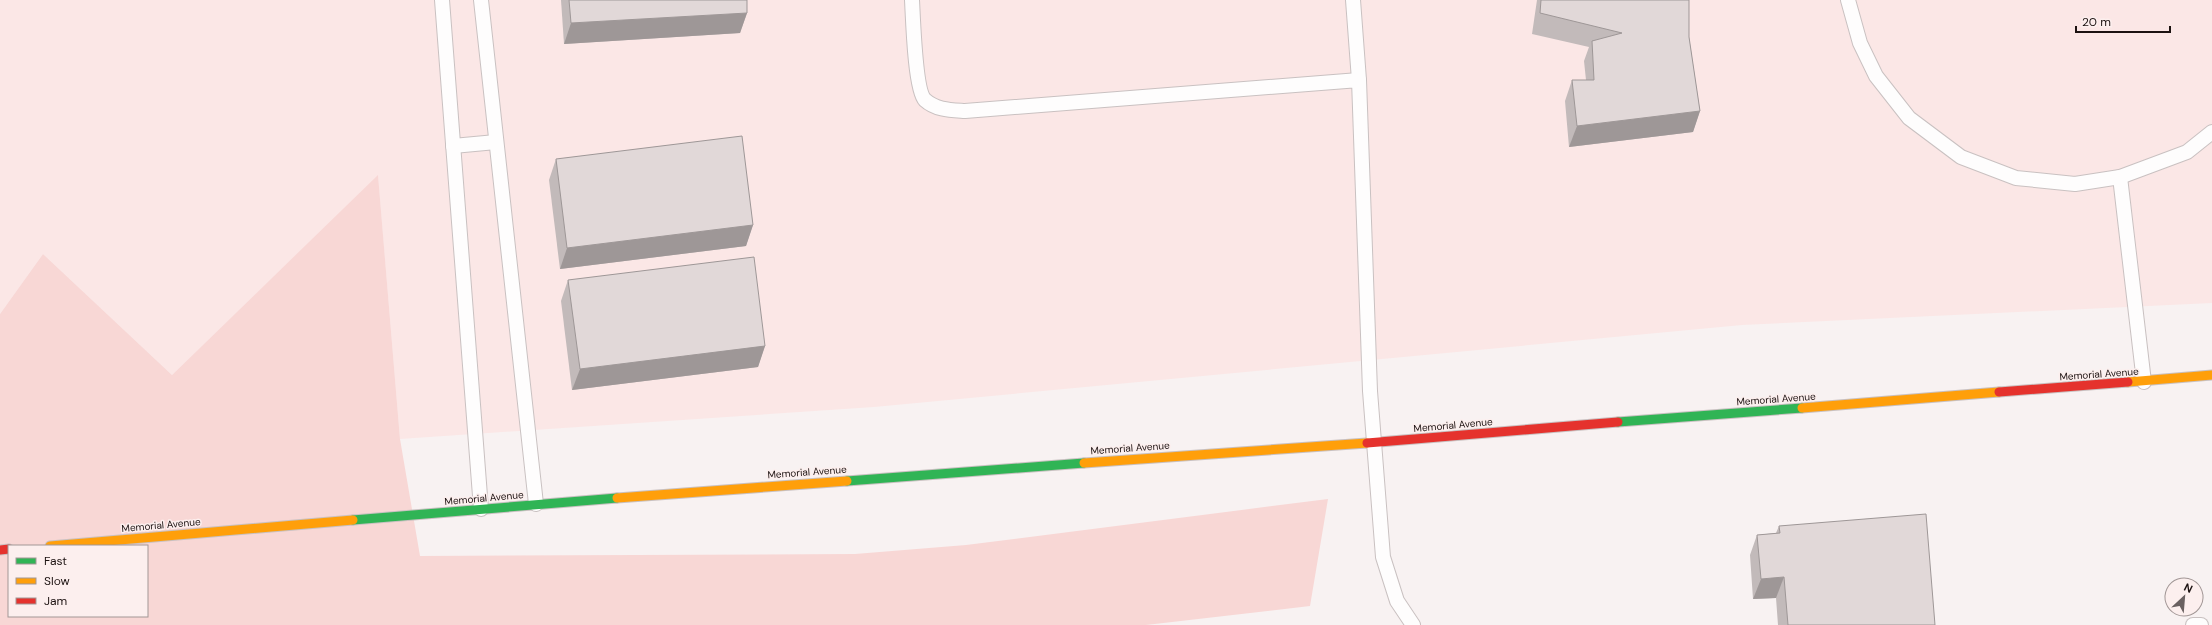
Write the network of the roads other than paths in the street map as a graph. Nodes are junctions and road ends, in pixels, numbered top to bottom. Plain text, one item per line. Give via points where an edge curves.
1 (442, 0) edge
2 (481, 0) edge
3 (912, 0) edge
4 (1353, 0) edge
5 (1848, 0) edge
6 (1359, 80) junction
7 (2212, 132) edge
8 (496, 142) junction
9 (453, 146) junction
10 (2120, 177) junction
11 (2212, 375) edge
12 (2144, 382) junction
13 (1374, 442) junction
14 (536, 504) junction
15 (480, 509) junction
16 (62, 545) edge
17 (1413, 625) edge
18 (2193, 625) edge
19 (2202, 625) edge

1 - 9 lane
2 - 8 lane
3 - 6 lane via 919,80 924,99 937,108 965,111
4 - 6 lane
5 - 10 lane via 1860,42 1876,76 1908,118 1961,157 2016,178 2075,184
6 - 13 lane
7 - 10 lane via 2187,152
8 - 9 lane
8 - 14 lane
9 - 15 lane
10 - 12 lane
11 - 12 main road, Memorial Avenue
12 - 13 main road, Memorial Avenue
13 - 14 main road, Memorial Avenue
13 - 17 lane via 1383,556 1397,601
14 - 15 main road, Memorial Avenue
15 - 16 main road, Memorial Avenue
18 - 19 lane

